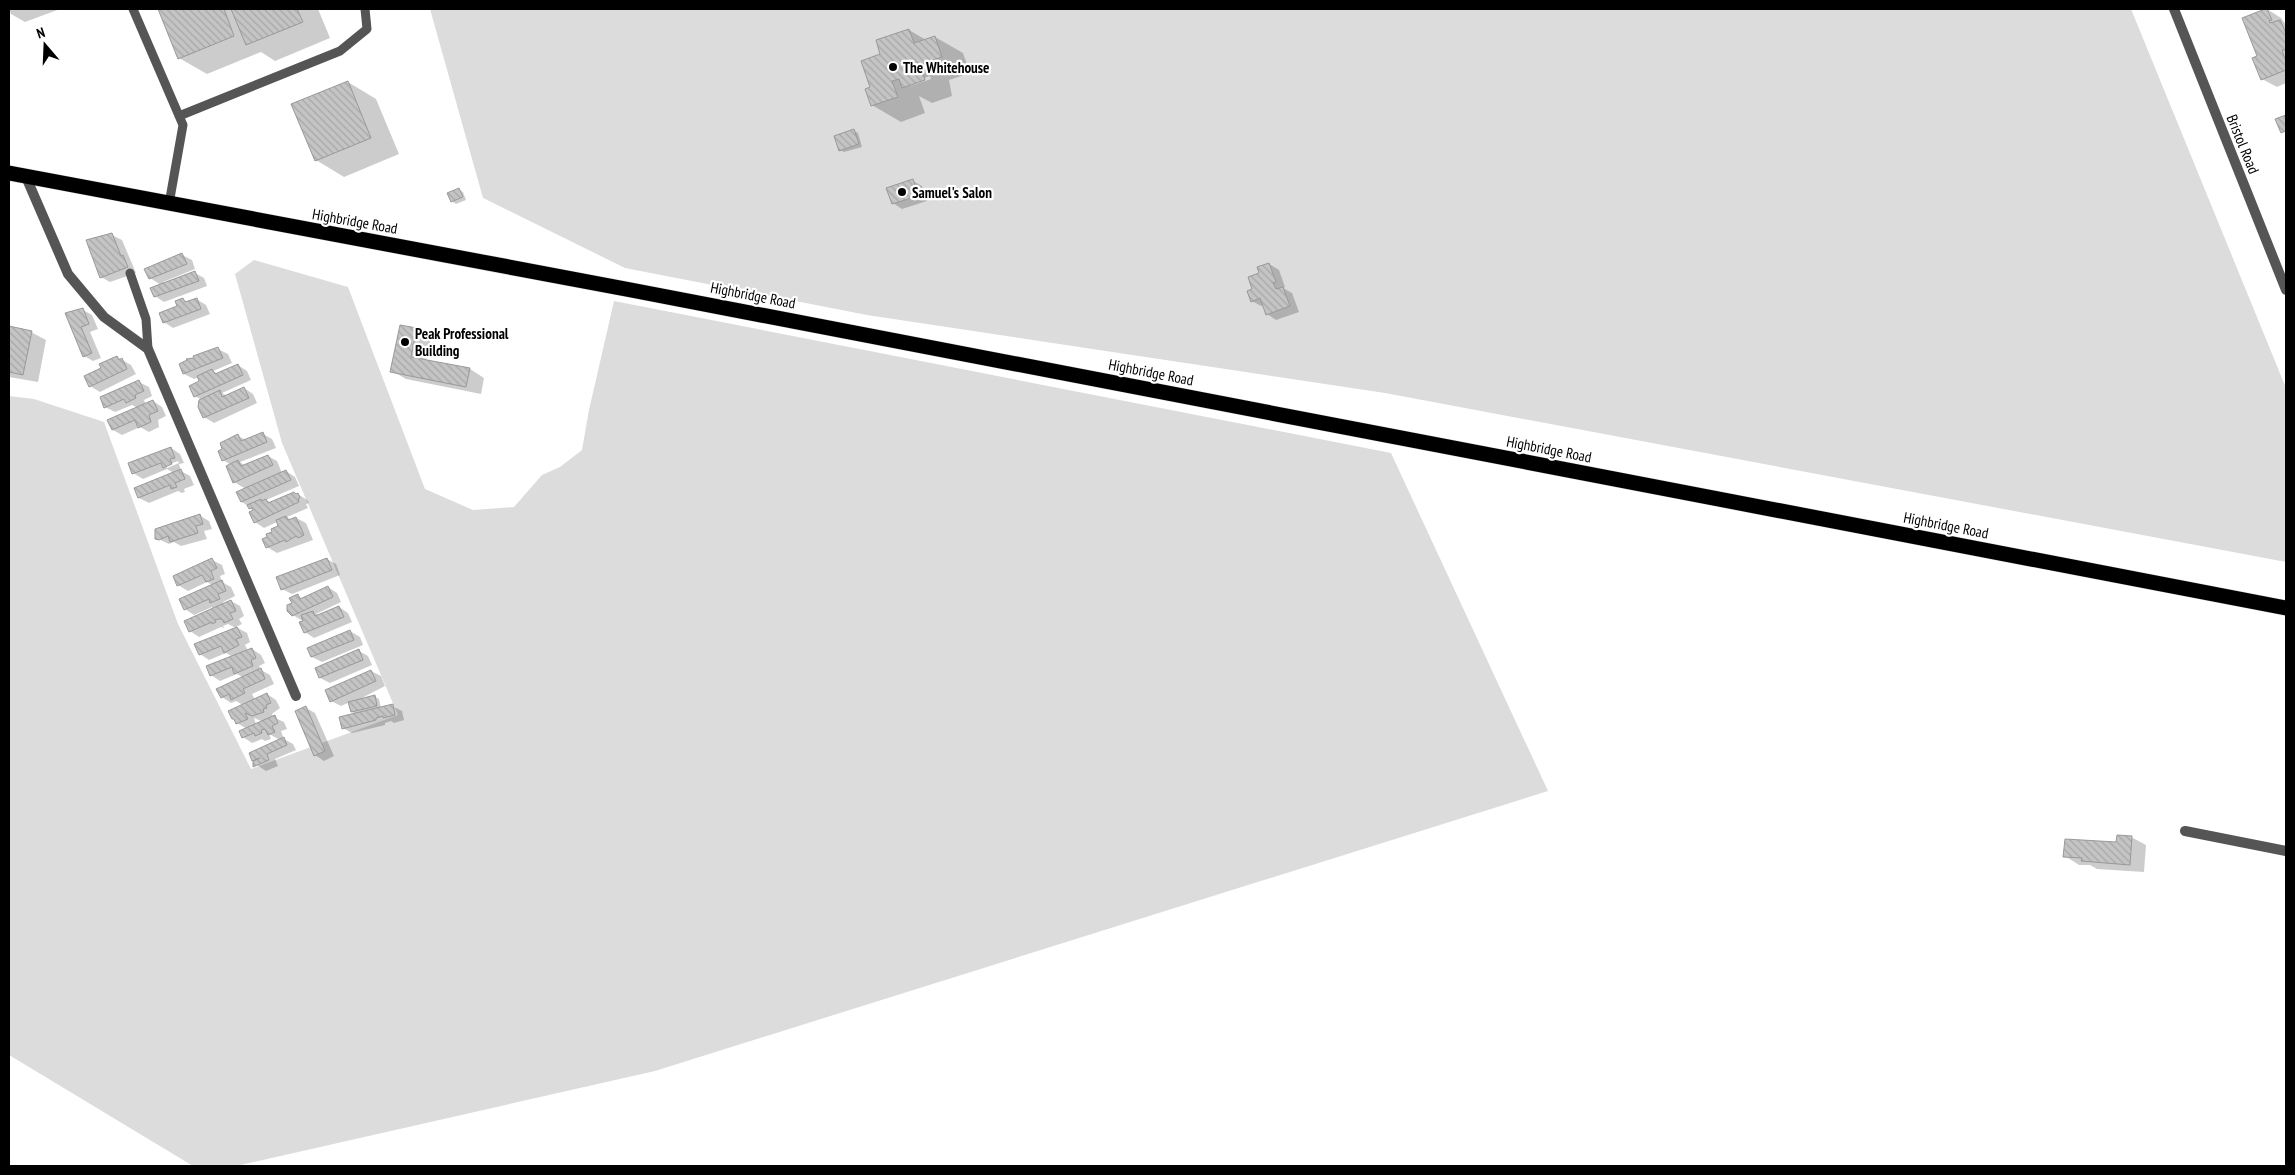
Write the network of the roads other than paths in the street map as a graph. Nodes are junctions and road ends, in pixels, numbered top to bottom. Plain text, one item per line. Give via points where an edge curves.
1 (133, 9) edge
2 (365, 9) edge
3 (2174, 9) edge
4 (179, 116) junction
5 (9, 173) edge
6 (26, 177) junction
7 (169, 204) junction
8 (130, 273) dead end
9 (2286, 290) edge
10 (148, 348) junction
11 (2286, 608) edge
12 (296, 696) dead end
13 (2185, 831) dead end
14 (2286, 851) edge

1 - 4 lane
2 - 4 lane via 367,29 340,51
3 - 9 street, Bristol Road
4 - 7 lane via 182,125
5 - 6 highway, Highbridge Road
6 - 7 highway, Highbridge Road
6 - 10 street via 68,274 104,316
7 - 11 highway, Highbridge Road
8 - 10 lane via 146,318
10 - 12 street
13 - 14 street

